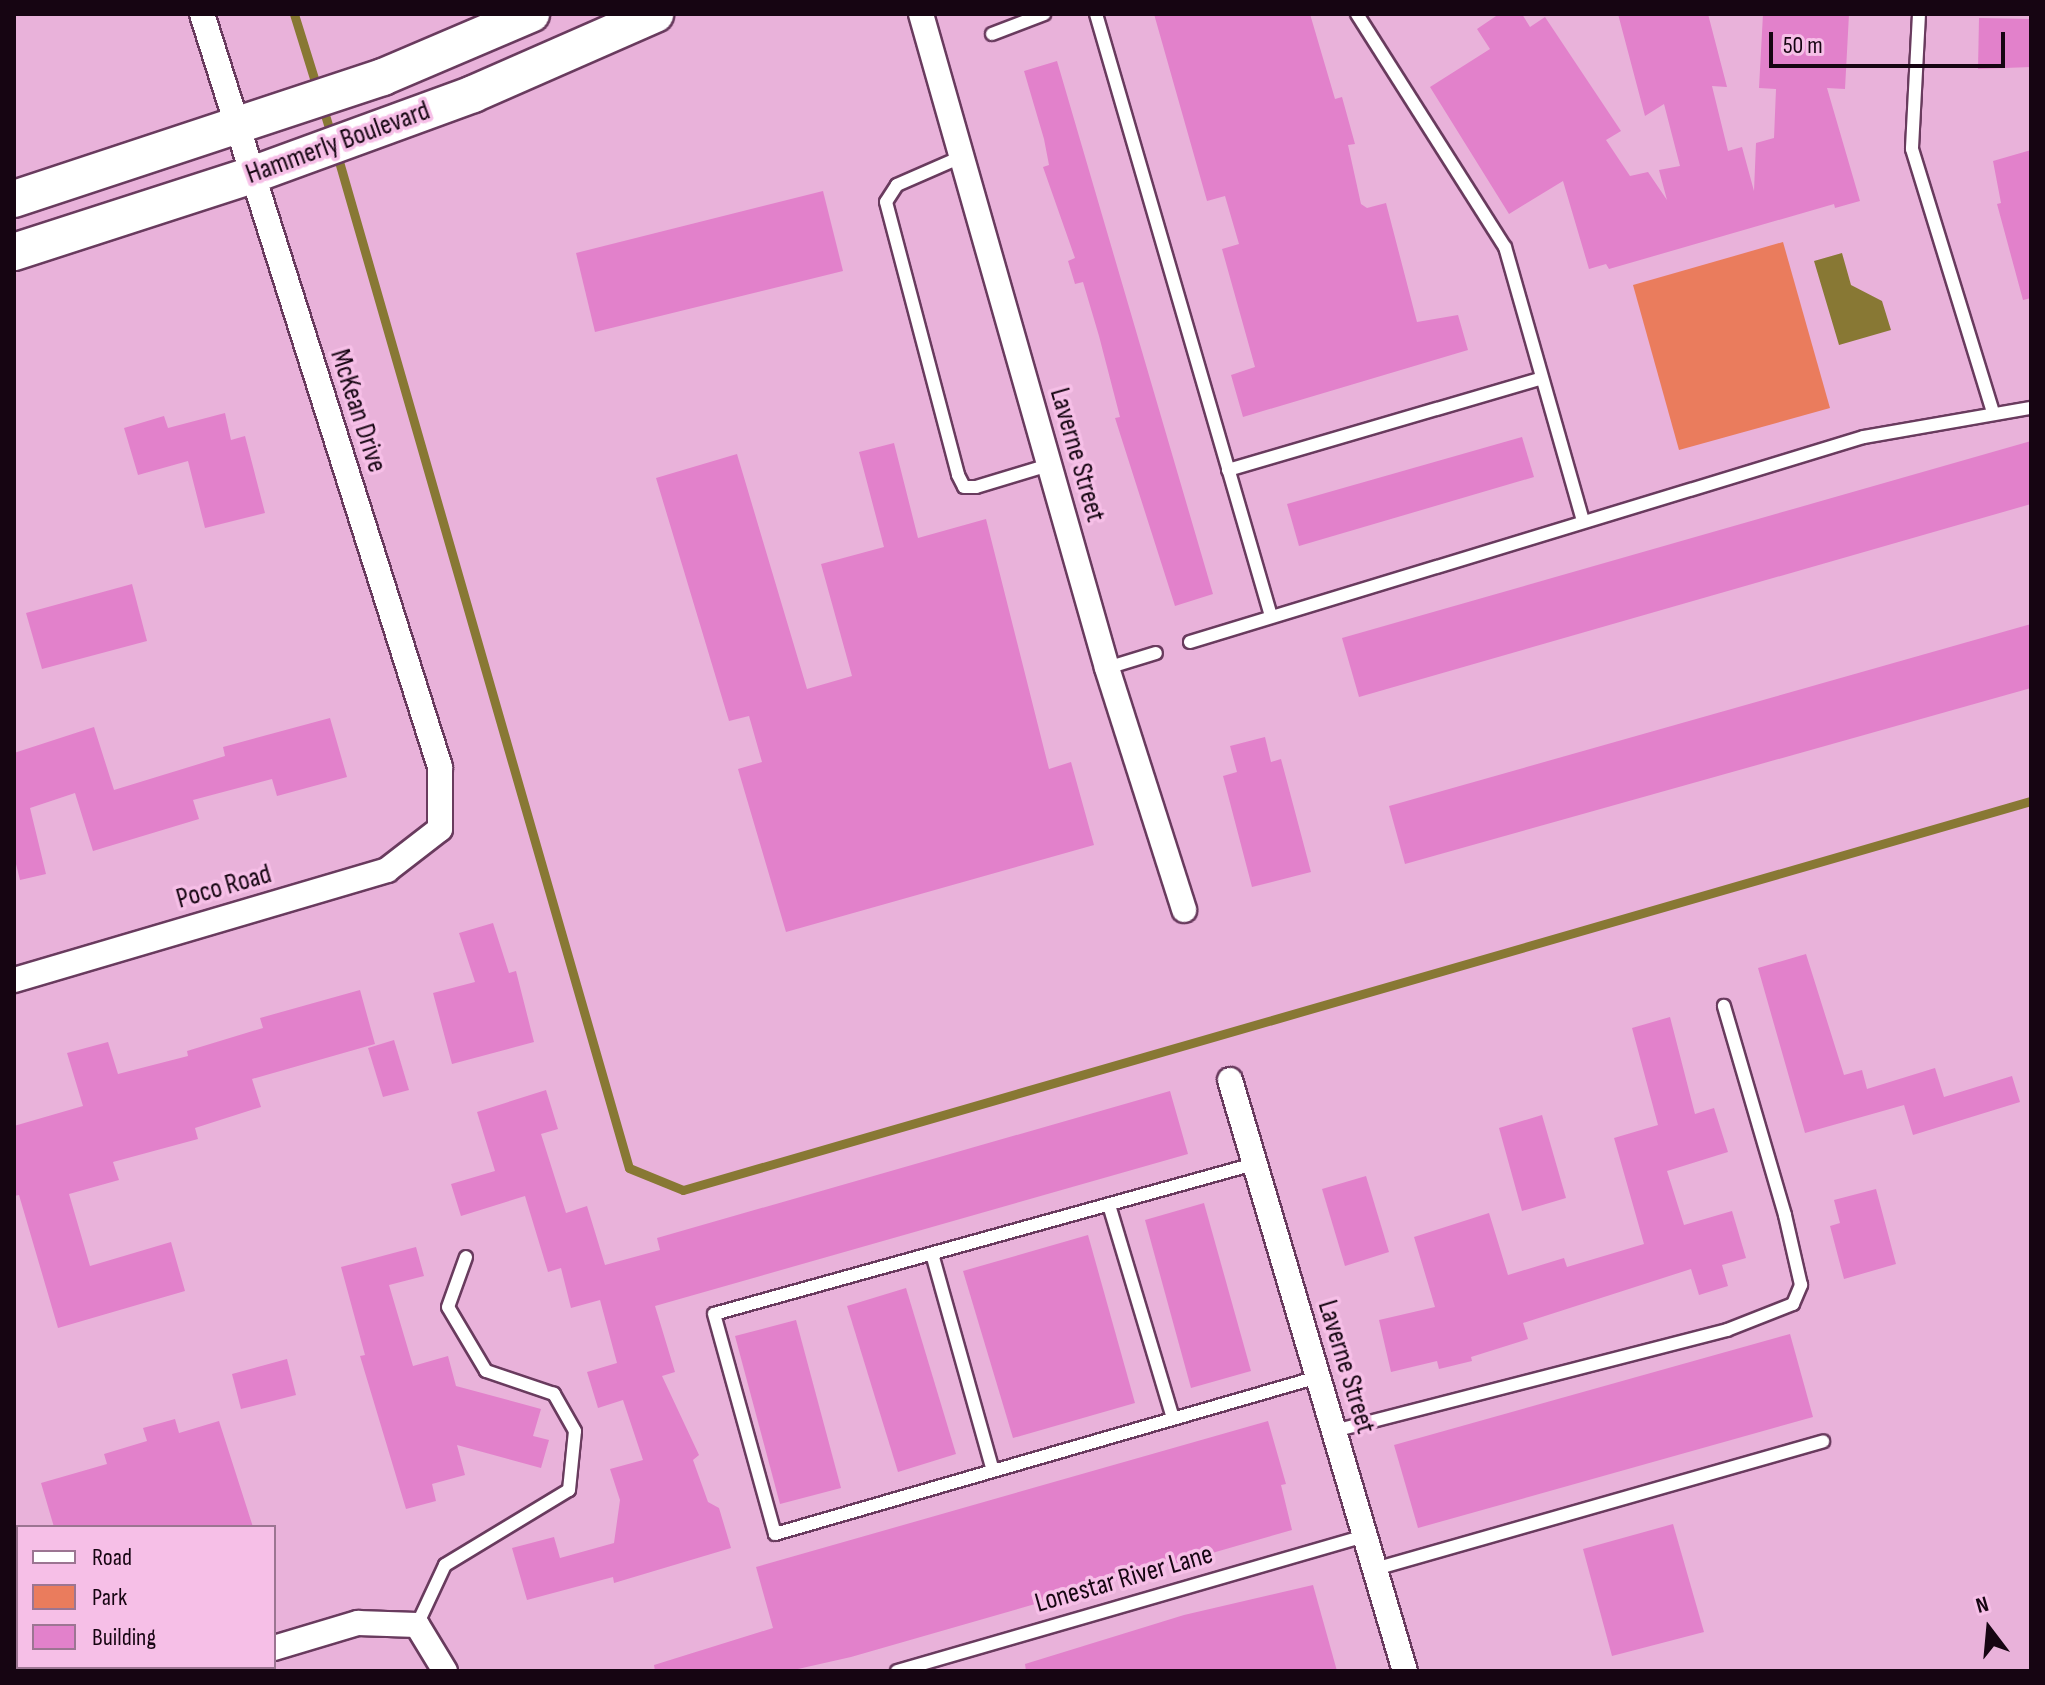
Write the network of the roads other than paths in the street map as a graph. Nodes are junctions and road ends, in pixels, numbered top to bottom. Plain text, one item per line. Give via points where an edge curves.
1 (202, 14) edge
2 (531, 14) edge
3 (655, 14) edge
4 (921, 14) edge
5 (1044, 14) edge
6 (1096, 14) edge
7 (1357, 14) edge
8 (1919, 14) edge
9 (992, 34) dead end
10 (236, 128) junction
11 (961, 157) junction
12 (252, 175) junction
13 (14, 199) edge
14 (14, 252) edge
15 (1542, 378) junction
16 (2031, 408) edge
17 (1993, 413) junction
18 (1049, 465) junction
19 (1228, 470) junction
20 (1583, 520) junction
21 (1271, 616) junction
22 (1190, 642) dead end
23 (1156, 653) dead end
24 (1107, 668) junction
25 (440, 829) joint
26 (1184, 910) dead end
27 (14, 980) edge
28 (1724, 1006) dead end
29 (1230, 1080) dead end
30 (1254, 1164) junction
31 (1109, 1205) junction
32 (932, 1254) junction
33 (466, 1257) dead end
34 (1318, 1377) junction
35 (1173, 1419) junction
36 (1334, 1431) junction
37 (1823, 1441) dead end
38 (993, 1471) junction
39 (1365, 1536) junction
40 (1375, 1569) junction
41 (417, 1625) junction
42 (276, 1647) edge
43 (445, 1671) edge
44 (897, 1671) edge
45 (1405, 1671) edge

1 - 10 street, McKean Drive
2 - 10 main road, Hammerly Boulevard via 383,77
3 - 12 main road, Hammerly Boulevard via 473,94
4 - 11 street, Laverne Street
5 - 9 lane
6 - 19 lane
7 - 15 lane via 1505,247
8 - 17 lane via 1912,149
10 - 12 street, McKean Drive
10 - 13 main road, Hammerly Boulevard
11 - 18 street, Laverne Street
11 - 18 lane via 897,185 886,202 958,475 964,487 976,487
12 - 14 main road, Hammerly Boulevard
12 - 25 street, McKean Drive via 440,767
15 - 19 lane
15 - 20 lane
16 - 17 lane
17 - 20 lane via 1864,437
18 - 24 street, Laverne Street
19 - 21 lane
20 - 21 lane
21 - 22 lane
23 - 24 lane
24 - 26 street, Laverne Street
25 - 27 street, Poco Road via 387,870
28 - 36 lane via 1785,1215 1801,1285 1793,1304 1727,1330
29 - 30 street, Laverne Street
30 - 31 lane
30 - 34 street, Laverne Street
31 - 32 lane
31 - 35 lane
32 - 38 lane
32 - 38 lane via 714,1314 775,1534
33 - 41 lane via 448,1307 486,1371 554,1394 575,1431 569,1490 445,1565
34 - 35 lane
34 - 36 street, Laverne Street
35 - 38 lane
36 - 39 street, Laverne Street
37 - 40 lane
39 - 40 street, Laverne Street
39 - 44 lane, Lonestar River Lane
40 - 45 street, Laverne Street
41 - 42 street via 358,1623
41 - 43 street

